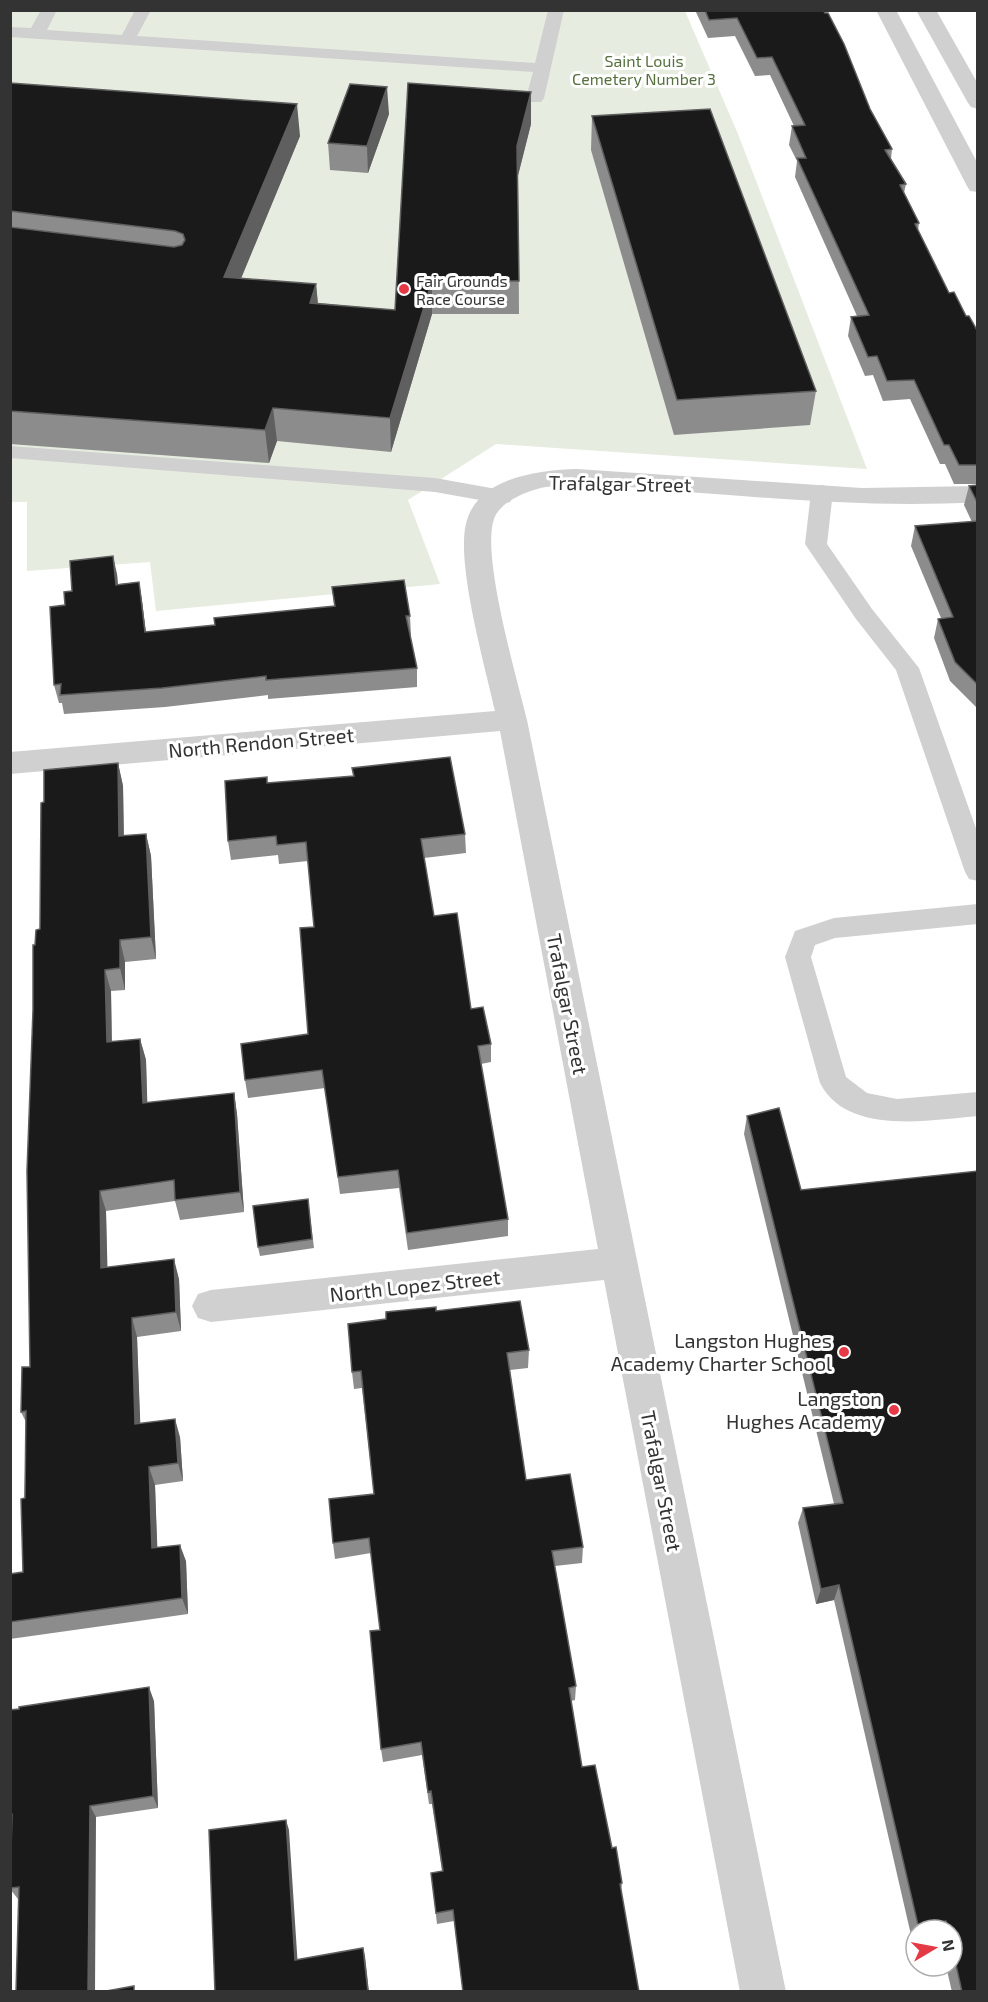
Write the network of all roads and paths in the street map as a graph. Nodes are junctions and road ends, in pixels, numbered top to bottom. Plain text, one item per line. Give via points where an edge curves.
1 (49, 10) edge
2 (143, 10) edge
3 (556, 10) edge
4 (886, 10) edge
5 (926, 10) edge
6 (10, 33) edge
7 (36, 34) junction
8 (127, 40) junction
9 (542, 68) junction
10 (535, 98) dead end
11 (978, 103) edge
12 (978, 186) edge
13 (10, 452) edge
14 (822, 492) junction
15 (978, 494) edge
16 (502, 497) junction
17 (512, 720) junction
18 (10, 763) edge
19 (978, 872) edge
20 (978, 914) edge
21 (978, 1104) edge
22 (620, 1263) junction
23 (211, 1306) dead end
24 (763, 1992) edge

1 - 7 lane
2 - 8 lane
3 - 9 lane
4 - 12 street
5 - 11 street
6 - 7 lane
7 - 8 lane
8 - 9 lane
9 - 10 lane
13 - 16 lane via 435,485
14 - 15 street, Trafalgar Street via 872,496
14 - 16 street, Trafalgar Street via 572,478 522,484
14 - 19 lane via 816,544 864,615 907,668
16 - 17 street, Trafalgar Street via 489,506 480,520 476,542
17 - 18 street, North Rendon Street
17 - 22 street, Trafalgar Street
20 - 21 lane via 834,928 804,938 798,957 834,1083 859,1103 897,1111
22 - 23 street, North Lopez Street
22 - 24 street, Trafalgar Street

